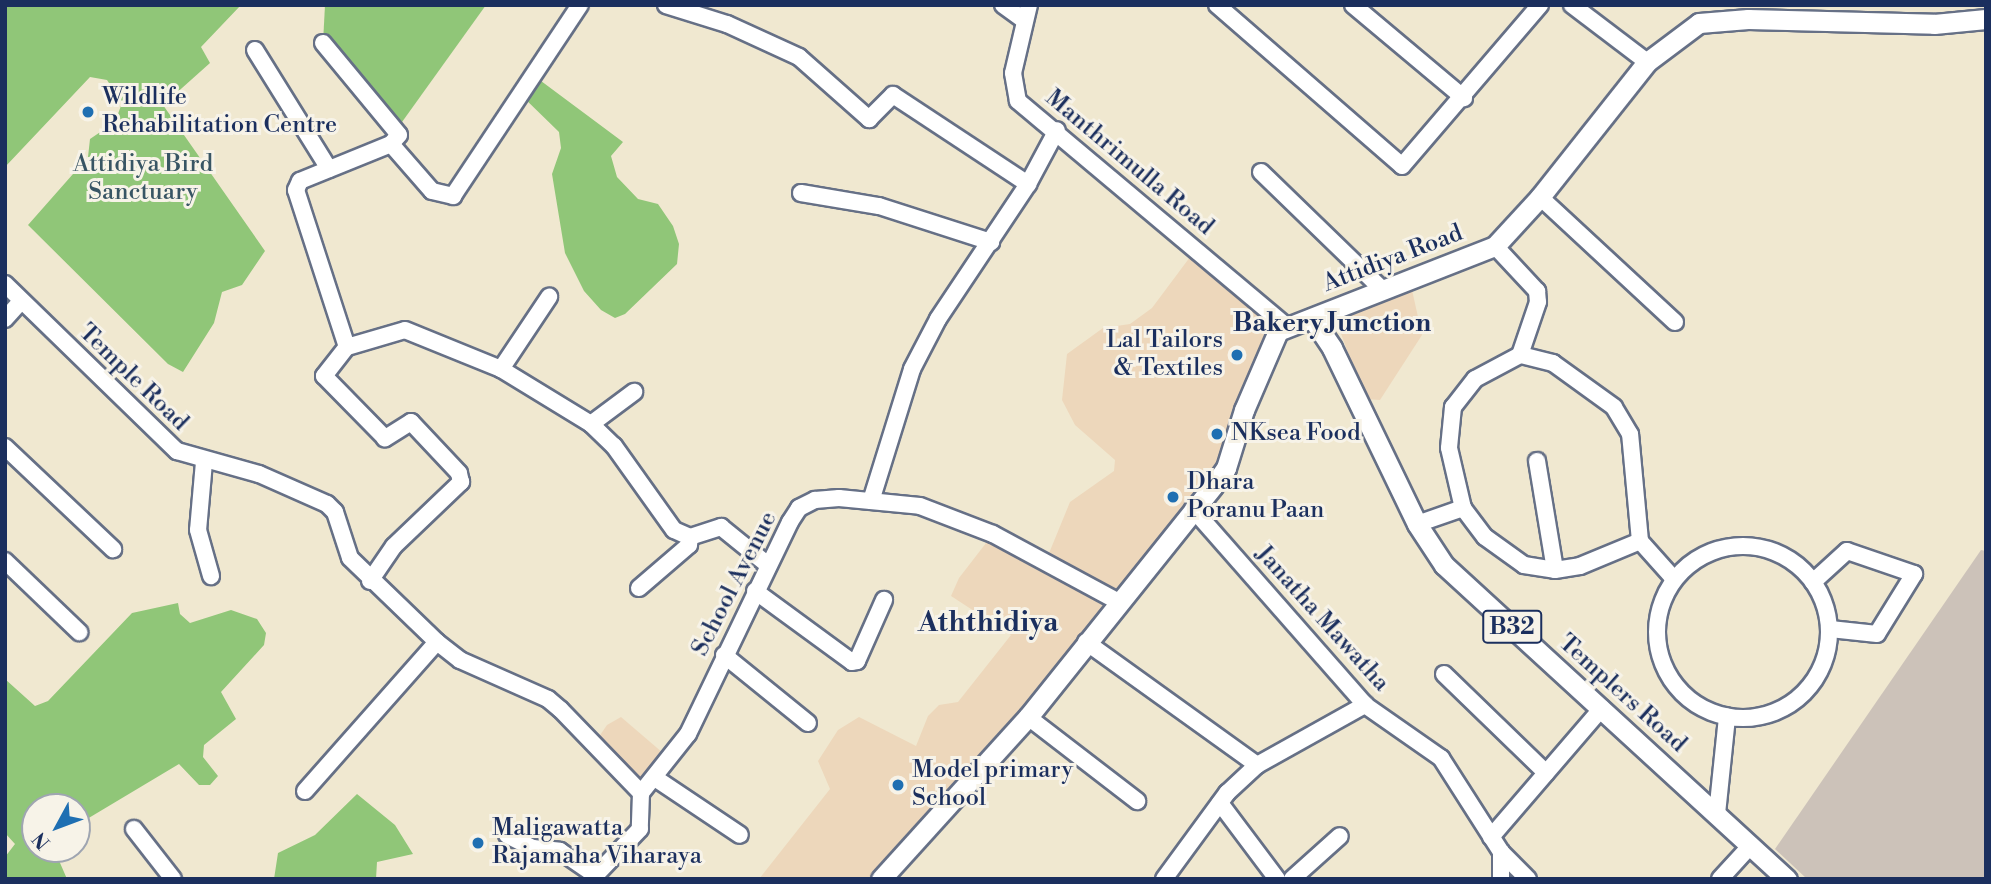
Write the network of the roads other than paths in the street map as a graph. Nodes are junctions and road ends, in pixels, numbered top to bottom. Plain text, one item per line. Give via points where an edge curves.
1 (580, 5) edge
2 (666, 5) edge
3 (1003, 5) edge
4 (1217, 5) edge
5 (1353, 5) edge
6 (1540, 5) edge
7 (1582, 8) edge
8 (696, 9) edge
9 (1750, 12) edge
10 (1027, 13) edge
11 (1986, 19) edge
12 (323, 43) dead end
13 (255, 51) dead end
14 (1647, 62) junction
15 (1464, 98) junction
16 (1057, 130) junction
17 (391, 144) junction
18 (329, 169) junction
19 (1261, 172) dead end
20 (1028, 184) junction
21 (801, 193) dead end
22 (1540, 197) junction
23 (991, 242) junction
24 (1495, 246) junction
25 (5, 284) edge
26 (1384, 291) junction
27 (549, 297) dead end
28 (21, 301) junction
29 (1312, 317) junction
30 (5, 319) edge
31 (1675, 322) dead end
32 (1286, 326) junction
33 (347, 347) junction
34 (1520, 355) junction
35 (501, 369) junction
36 (634, 392) dead end
37 (591, 424) junction
38 (5, 447) edge
39 (1537, 461) dead end
40 (204, 462) junction
41 (871, 501) junction
42 (1463, 508) junction
43 (1194, 509) junction
44 (1417, 524) junction
45 (690, 537) junction
46 (1640, 541) junction
47 (113, 549) dead end
48 (5, 561) edge
49 (768, 565) junction
50 (1555, 570) junction
51 (211, 576) dead end
52 (1674, 579) junction
53 (370, 581) junction
54 (1813, 582) junction
55 (639, 587) dead end
56 (755, 591) junction
57 (884, 600) dead end
58 (1119, 602) junction
59 (1830, 629) junction
60 (79, 632) dead end
61 (437, 642) junction
62 (1086, 642) junction
63 (724, 655) junction
64 (1444, 674) dead end
65 (1365, 705) junction
66 (1602, 708) junction
67 (1028, 717) junction
68 (1727, 717) junction
69 (808, 723) dead end
70 (1257, 765) junction
71 (1546, 773) junction
72 (655, 778) junction
73 (305, 791) dead end
74 (640, 793) junction
75 (1137, 801) dead end
76 (1220, 803) junction
77 (1717, 814) junction
78 (134, 829) dead end
79 (507, 835) dead end
80 (740, 835) dead end
81 (1340, 836) dead end
82 (1492, 837) junction
83 (1751, 845) junction
84 (1501, 852) junction
85 (594, 877) edge
86 (173, 879) edge
87 (881, 879) edge
88 (1165, 879) edge
89 (1277, 879) edge
90 (1292, 879) edge
91 (1501, 879) edge
92 (1528, 879) edge
93 (1720, 879) edge
94 (1787, 879) edge

1 - 17 street via 453,196 432,191
2 - 8 street
3 - 10 street
4 - 15 street via 1402,166
5 - 15 street
6 - 15 street
7 - 14 street
8 - 20 street via 799,57 869,119 893,95
9 - 11 main road, Attidiya Road via 1934,24
9 - 14 main road, Attidiya Road via 1699,23
10 - 16 street, Manthrimulla Road via 1013,73 1013,95
12 - 17 street via 397,129 398,138
13 - 18 street
14 - 22 main road, Attidiya Road
16 - 20 street
16 - 32 street, Manthrimulla Road
17 - 18 street
18 - 33 street via 300,180 296,190
19 - 26 street
20 - 23 street
21 - 23 street via 879,206
22 - 24 main road, Attidiya Road
22 - 31 street
23 - 41 street via 938,319 912,369
24 - 26 main road, Attidiya Road
24 - 34 street via 1536,291 1538,302
25 - 28 street, Temple Road
26 - 29 main road, Attidiya Road
27 - 35 street
28 - 30 street
28 - 40 street, Temple Road via 162,439 177,452
29 - 32 main road, Attidiya Road
29 - 44 main road, Templers Road / B32 via 1332,348
32 - 43 main road via 1278,331 1244,410 1226,468
33 - 35 street via 416,331
33 - 53 street via 324,376 385,438 411,422 459,473 460,482 394,546
34 - 42 street via 1475,379 1452,407 1449,448
34 - 46 street via 1553,363 1614,407 1630,433
35 - 37 street
36 - 37 street
37 - 45 street via 614,446 674,530
38 - 47 street
39 - 50 street
40 - 51 street via 198,530
40 - 53 street, Temple Road via 259,474 327,504 335,512 350,558
41 - 49 street, School Avenue via 814,500 799,508
41 - 58 street, School Avenue via 920,506 969,524
42 - 44 street
42 - 50 street via 1485,537 1524,565
43 - 58 main road
43 - 65 street, Janatha Mawatha
44 - 66 main road, Templers Road / B32 via 1444,565
45 - 49 street via 721,527
45 - 55 street via 689,545
46 - 50 street via 1580,566
46 - 52 street
48 - 60 street
49 - 56 street, School Avenue
52 - 54 street via 1710,552 1756,546 1788,559
52 - 68 street via 1662,601 1657,625 1659,650 1668,674 1703,708
53 - 61 street, Temple Road
54 - 59 street
54 - 59 street via 1847,551 1914,574 1877,634
56 - 57 street via 852,662 857,661
56 - 63 street, School Avenue
58 - 62 main road
59 - 68 street via 1820,672 1808,690 1771,714
61 - 73 street
61 - 74 street, Temple Road via 473,667 548,699
62 - 67 main road
62 - 70 street
63 - 69 street
63 - 72 street, School Avenue via 688,734
64 - 71 street
65 - 70 street
65 - 82 street, Janatha Mawatha via 1441,758
66 - 71 street
66 - 77 main road, Templers Road / B32
67 - 75 street
67 - 87 main road
68 - 77 street
70 - 76 street
71 - 82 street
72 - 74 street, School Avenue
72 - 80 street
74 - 85 street via 639,829
76 - 88 street
76 - 89 street
77 - 83 main road, Templers Road / B32
78 - 86 street
79 - 85 street via 533,848 560,851
81 - 90 street
82 - 84 street, Janatha Mawatha
83 - 93 street
83 - 94 main road, Templers Road / B32
84 - 91 street
84 - 92 street, Janatha Mawatha

